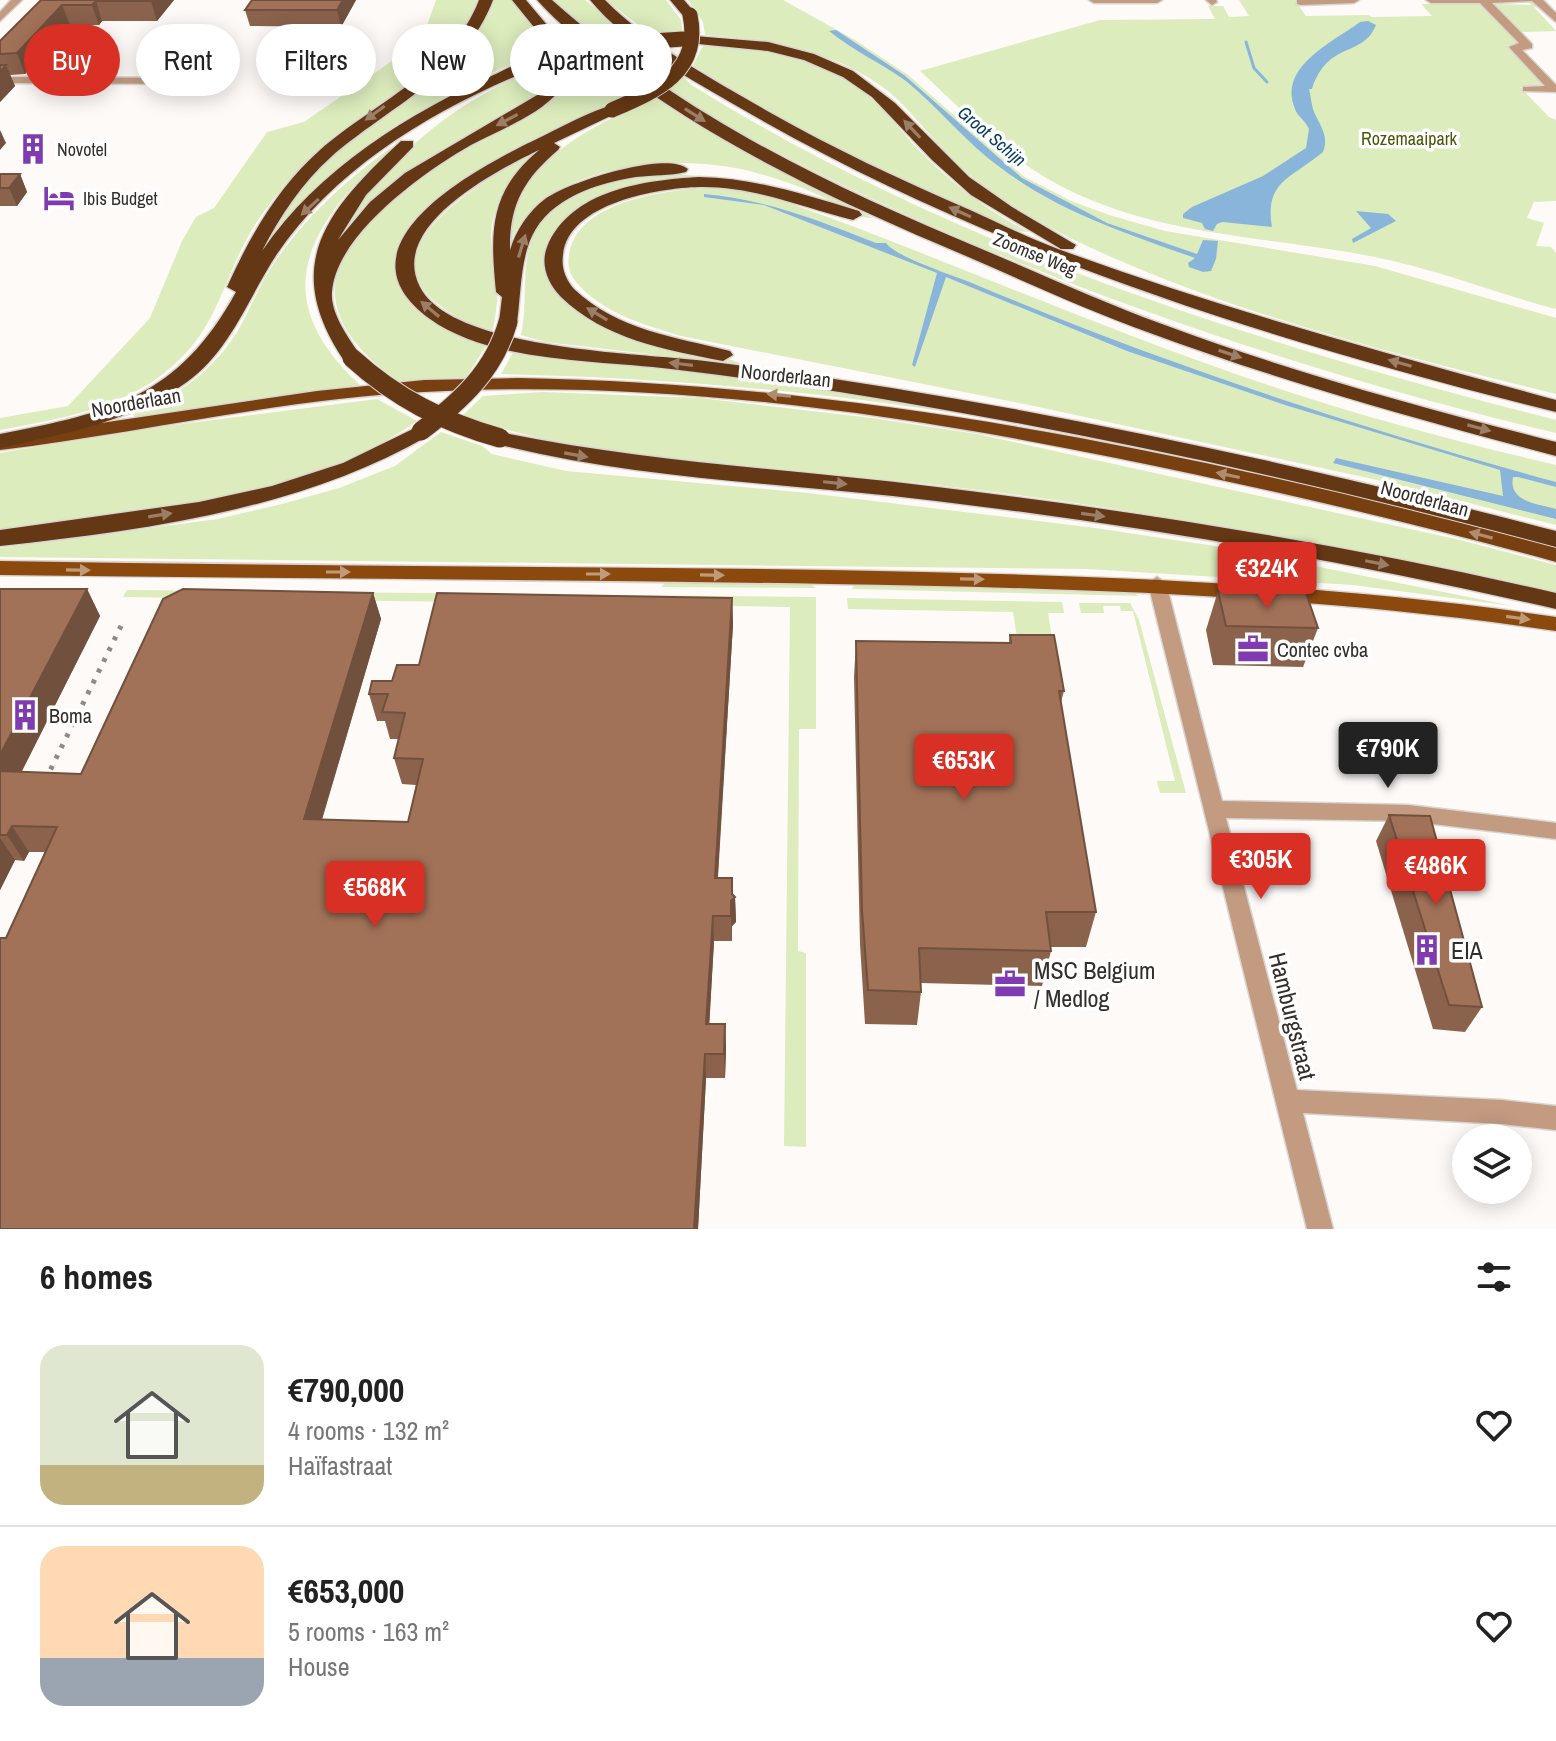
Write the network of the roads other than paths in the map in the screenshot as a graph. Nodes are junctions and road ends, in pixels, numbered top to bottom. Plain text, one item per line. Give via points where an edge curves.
1 (17, 0) edge
2 (486, 0) edge
3 (519, 0) edge
4 (544, 0) edge
5 (597, 0) edge
6 (677, 0) edge
7 (1157, 0) edge
8 (1354, 0) edge
9 (1431, 0) edge
10 (1483, 0) edge
11 (1528, 0) edge
12 (1537, 0) edge
13 (1094, 1) edge
14 (1301, 2) edge
15 (0, 18) edge
16 (1556, 19) edge
17 (672, 40) edge
18 (510, 73) edge
19 (510, 74) edge
20 (0, 80) edge
21 (136, 81) edge
22 (1527, 89) dead end
23 (1555, 89) edge
24 (583, 124) junction
25 (871, 222) junction
26 (323, 289) junction
27 (1163, 292) junction
28 (508, 322) junction
29 (228, 324) junction
30 (1156, 329) junction
31 (1556, 406) edge
32 (1007, 414) junction
33 (0, 443) edge
34 (1556, 449) edge
35 (0, 538) edge
36 (1556, 539) edge
37 (1556, 555) edge
38 (0, 568) edge
39 (1157, 583) junction
40 (1556, 601) edge
41 (1556, 624) edge
42 (1214, 809) junction
43 (1556, 831) edge
44 (1288, 1101) junction
45 (1556, 1118) edge
46 (1320, 1229) edge

1 - 15 street
2 -> 29 highway via 480,20 455,51 343,138 289,191 249,255
3 -> 26 highway via 562,51 562,76 542,99 445,153 382,200 343,244
4 -> 30 highway, Zoomse Weg via 641,80 748,148 900,222
27 -> 5 highway, Zoomse Weg via 1049,252 808,140 691,73
6 - 24 highway, bridge via 690,15 696,41 682,68 649,95
7 - 13 street
8 - 14 street
9 - 10 street
10 - 11 street
10 - 23 street via 1528,46 1514,47
12 - 16 street
27 -> 17 highway, bridge via 991,202 849,74 772,48
18 -> 29 highway via 434,110 333,186 279,240
19 - 26 highway via 423,130 363,189 324,249
20 - 21 street
22 - 23 street
24 - 28 highway via 535,161 504,209 499,238
32 -> 24 highway via 759,374 520,345 466,331 428,308 406,278 404,257 428,215 486,172
28 -> 25 highway via 527,229 558,199 615,176 676,169 739,174
25 - 30 highway via 1043,293
32 -> 25 highway via 647,336 584,306 560,284 553,265 561,236 587,211 661,185 745,185
26 -> 40 highway, bridge via 334,330 352,358 401,399 500,438 617,462 936,494 1224,535
31 -> 27 highway, Zoomse Weg
35 -> 28 highway, bridge via 249,499 364,463 453,407 484,375
29 - 33 highway via 204,358 147,398 86,422
30 -> 34 highway, Zoomse Weg via 1398,406
32 - 36 highway via 1372,489
37 -> 33 highway, Noorderlaan via 1370,506 1055,439 877,408 696,387 421,386 278,401
38 -> 39 main road
39 -> 41 main road via 1406,604
39 - 42 street, Hamburgstraat
42 - 43 street via 1408,813
42 - 44 street, Hamburgstraat
44 - 45 street
44 - 46 street, Hamburgstraat

